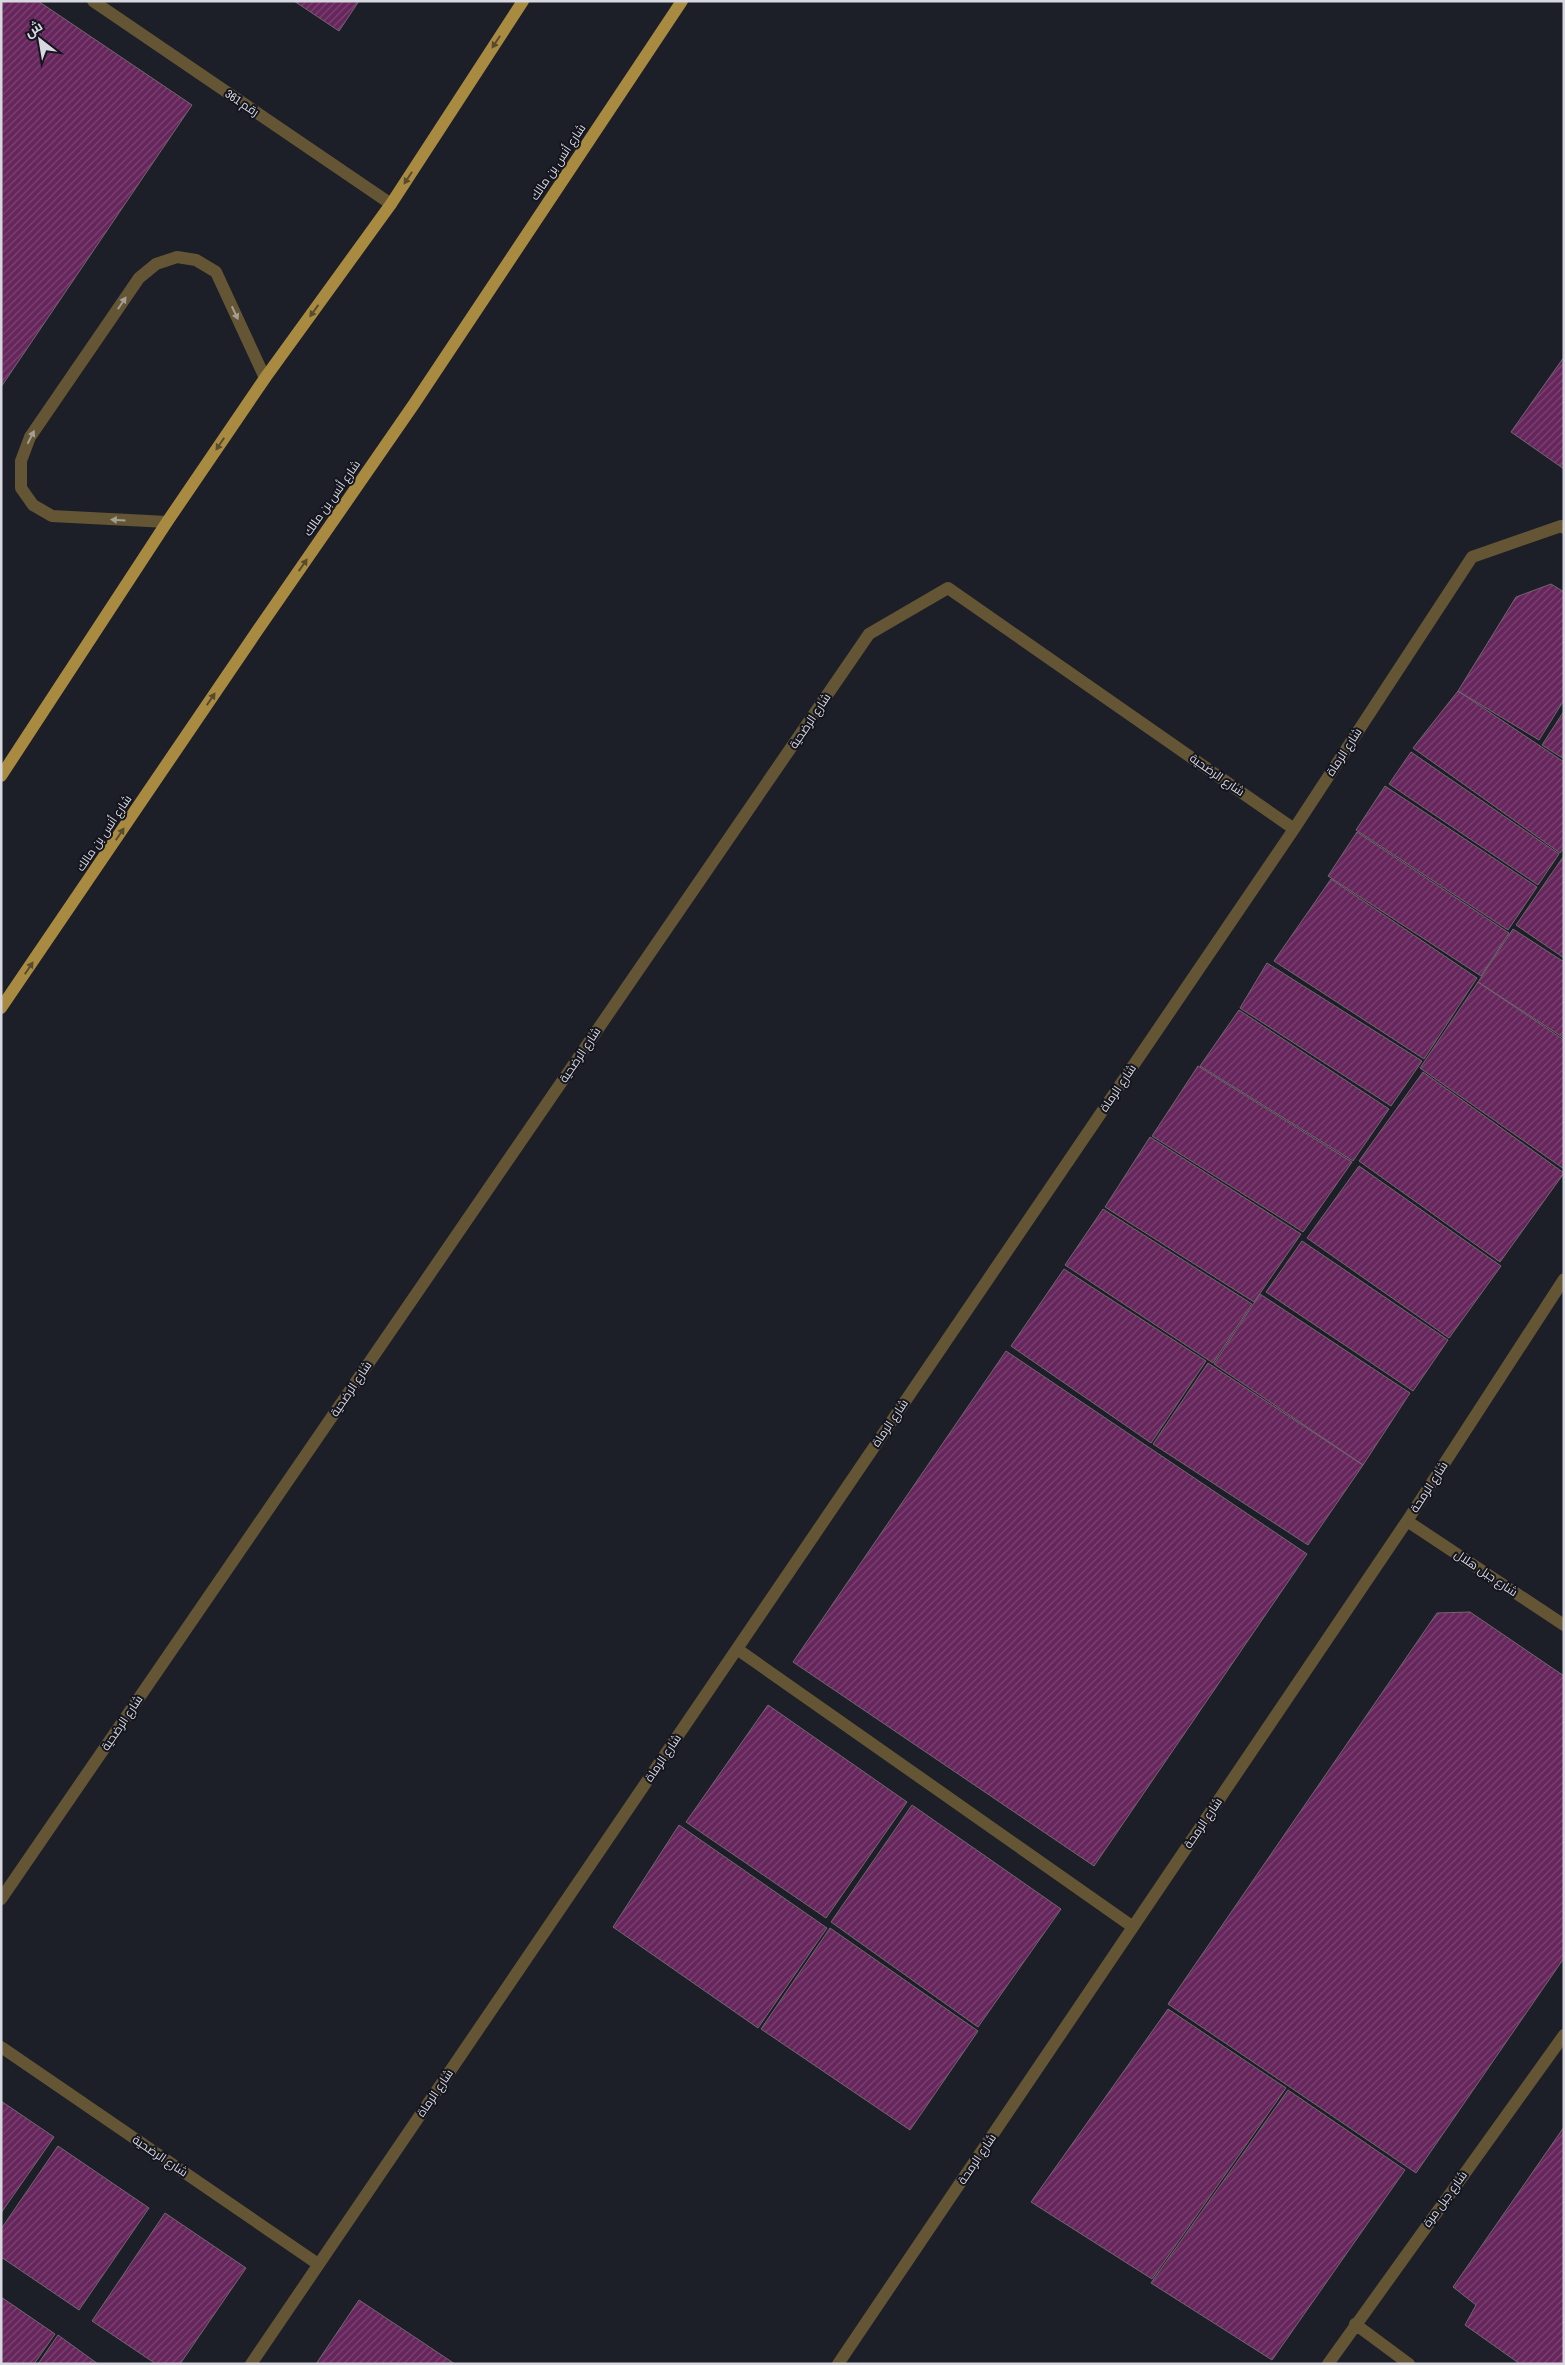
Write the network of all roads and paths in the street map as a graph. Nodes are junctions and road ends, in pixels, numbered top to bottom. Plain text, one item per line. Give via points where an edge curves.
1 (93, 1) edge
2 (523, 1) edge
3 (682, 1) edge
4 (391, 204) junction
5 (266, 378) junction
6 (167, 522) junction
7 (1562, 527) edge
8 (1, 776) edge
9 (1294, 829) junction
10 (1, 1008) edge
11 (1564, 1280) edge
12 (1407, 1521) junction
13 (1564, 1625) edge
14 (737, 1649) junction
15 (1, 1899) edge
16 (1133, 1927) junction
17 (1564, 2035) edge
18 (1, 2047) edge
19 (318, 2264) junction
20 (1355, 2324) junction
21 (252, 2364) edge
22 (838, 2364) edge
23 (1328, 2364) edge
24 (1409, 2364) edge

1 - 4 street, رقم 361
2 -> 4 main road
10 -> 3 main road, شارع أنس بن مالك via 408,412
4 -> 5 main road
5 -> 6 main road
6 -> 5 street via 52,516 33,506 21,488 21,462 30,437 139,278 156,264 177,257 196,260 216,272
6 - 8 main road
7 - 9 street, شارع الرماة via 1472,556
9 - 14 street, شارع الرماة
9 - 15 street, شارع الرضحية via 948,588 869,634
11 - 12 street, شارع الرمحة
12 - 13 street, شارع جبل هلال
12 - 16 street, شارع الرمحة
14 - 16 street
14 - 19 street, شارع الرماة
16 - 22 street, شارع الرمحة
17 - 20 street, شارع جبل مرة
18 - 19 street, شارع الرضحية
19 - 21 street, شارع الرماة
20 - 23 street, شارع جبل مرة
20 - 24 street

